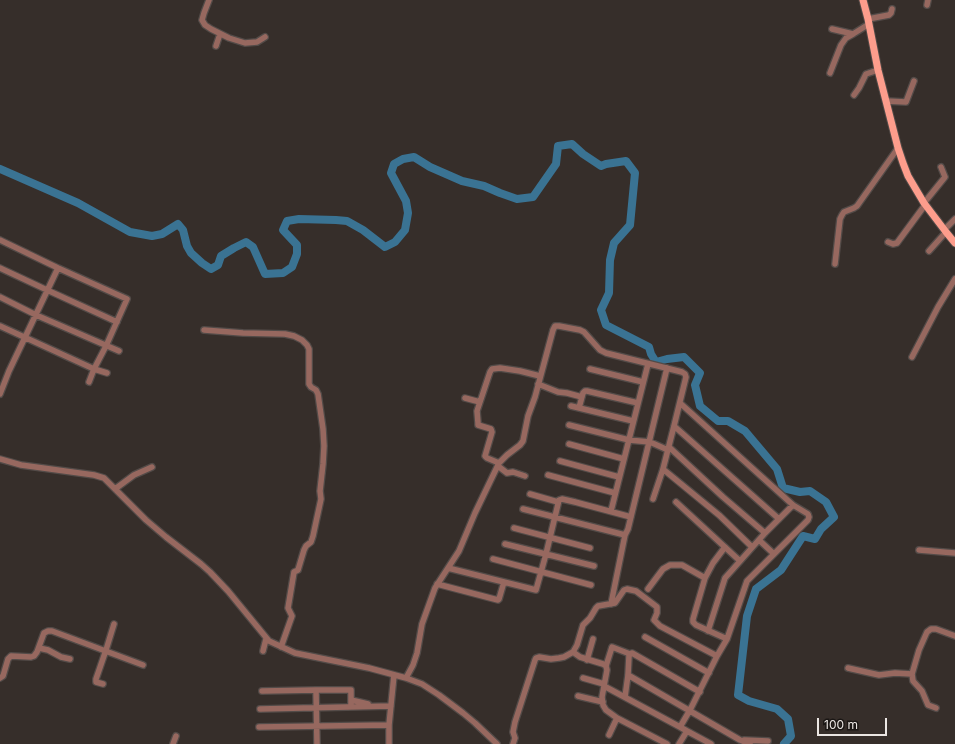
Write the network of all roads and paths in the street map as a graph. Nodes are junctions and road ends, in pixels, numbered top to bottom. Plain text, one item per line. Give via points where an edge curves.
1 (209, 0) edge
2 (863, 0) edge
3 (892, 9) dead end
4 (868, 21) junction
5 (832, 29) dead end
6 (220, 34) junction
7 (853, 34) junction
8 (265, 37) dead end
9 (216, 46) dead end
10 (878, 70) junction
11 (830, 73) dead end
12 (914, 81) dead end
13 (854, 95) dead end
14 (886, 101) junction
15 (898, 148) junction
16 (941, 167) dead end
17 (924, 204) junction
18 (955, 219) edge
19 (945, 231) junction
20 (0, 240) edge
21 (888, 242) dead end
22 (955, 243) edge
23 (929, 251) dead end
24 (835, 264) dead end
25 (0, 268) edge
26 (58, 268) junction
27 (955, 279) edge
28 (47, 290) junction
29 (0, 297) edge
30 (36, 314) junction
31 (117, 322) junction
32 (1, 328) edge
33 (204, 330) dead end
34 (25, 338) junction
35 (106, 346) junction
36 (119, 351) dead end
37 (912, 357) dead end
38 (648, 364) junction
39 (667, 368) junction
40 (94, 369) junction
41 (590, 369) dead end
42 (107, 373) dead end
43 (540, 376) junction
44 (89, 382) dead end
45 (643, 382) junction
46 (538, 384) junction
47 (0, 394) edge
48 (582, 397) junction
49 (465, 398) dead end
50 (480, 402) junction
51 (638, 403) junction
52 (680, 403) junction
53 (571, 406) dead end
54 (579, 408) junction
55 (633, 421) junction
56 (569, 425) dead end
57 (674, 426) junction
58 (628, 440) junction
59 (650, 442) junction
60 (569, 444) dead end
61 (668, 448) junction
62 (0, 459) edge
63 (624, 459) junction
64 (560, 461) dead end
65 (498, 465) junction
66 (152, 467) dead end
67 (663, 469) junction
68 (548, 475) dead end
69 (525, 476) dead end
70 (619, 477) junction
71 (115, 489) junction
72 (530, 494) dead end
73 (615, 494) junction
74 (654, 499) dead end
75 (558, 502) junction
76 (676, 502) dead end
77 (793, 504) junction
78 (523, 509) dead end
79 (611, 511) junction
80 (554, 517) junction
81 (632, 517) junction
82 (779, 519) junction
83 (514, 528) dead end
84 (765, 533) junction
85 (625, 535) junction
86 (549, 538) junction
87 (759, 540) junction
88 (505, 544) dead end
89 (726, 547) junction
90 (752, 547) junction
91 (590, 548) dead end
92 (919, 550) dead end
93 (955, 553) edge
94 (546, 554) junction
95 (774, 554) junction
96 (493, 559) dead end
97 (740, 561) junction
98 (594, 566) dead end
99 (448, 568) junction
100 (541, 572) junction
101 (705, 578) junction
102 (504, 582) junction
103 (437, 584) junction
104 (591, 585) dead end
105 (648, 589) dead end
106 (611, 604) junction
107 (114, 624) dead end
108 (708, 631) junction
109 (955, 636) edge
110 (645, 637) dead end
111 (266, 639) junction
112 (593, 639) dead end
113 (728, 640) junction
114 (281, 647) junction
115 (39, 648) junction
116 (106, 650) junction
117 (263, 651) dead end
118 (573, 652) junction
119 (630, 654) junction
120 (717, 656) junction
121 (70, 659) dead end
122 (587, 660) junction
123 (143, 665) dead end
124 (606, 666) junction
125 (848, 668) dead end
126 (709, 673) junction
127 (912, 674) junction
128 (394, 675) junction
129 (628, 675) junction
130 (0, 678) edge
131 (406, 678) junction
132 (583, 678) dead end
133 (103, 684) dead end
134 (604, 685) junction
135 (316, 690) junction
136 (262, 691) dead end
137 (700, 692) junction
138 (578, 696) dead end
139 (625, 697) junction
140 (351, 700) junction
141 (602, 702) junction
142 (376, 706) junction
143 (391, 706) junction
144 (351, 707) junction
145 (316, 708) junction
146 (936, 708) dead end
147 (260, 709) dead end
148 (690, 710) junction
149 (617, 718) junction
150 (389, 724) junction
151 (316, 726) junction
152 (680, 727) junction
153 (259, 728) dead end
154 (687, 731) junction
155 (609, 735) dead end
156 (176, 736) dead end
157 (740, 740) junction
158 (768, 741) dead end
159 (173, 744) edge
160 (317, 744) edge
161 (389, 744) edge
162 (497, 744) edge
163 (512, 744) edge
164 (668, 744) edge
165 (679, 744) edge
166 (711, 744) edge
167 (750, 744) edge

1 - 6 street via 202,20 205,25
2 - 4 main road
3 - 4 street via 890,15
4 - 7 street
4 - 10 main road
5 - 7 street
6 - 8 street via 245,43 257,42
6 - 9 street
7 - 11 street via 841,45
10 - 13 street via 866,74
10 - 14 main road
12 - 14 street via 906,102
14 - 15 main road
15 - 17 main road via 908,176
15 - 24 street via 856,206 842,215
16 - 17 street via 945,177
17 - 19 main road
17 - 21 street via 897,243
18 - 19 street
19 - 22 main road
19 - 23 street
20 - 26 street
25 - 28 street
26 - 28 street
26 - 31 street via 127,299
27 - 37 street
28 - 30 street
28 - 31 street
29 - 30 street
30 - 34 street
30 - 35 street
31 - 35 street
32 - 34 street
33 - 114 street via 284,334 302,340 309,349 309,384 318,394 323,429 321,499 311,542 306,546 299,567 294,572 288,608 292,616
34 - 40 street
34 - 47 street
35 - 36 street
35 - 40 street
38 - 39 street
38 - 43 street via 606,353 584,332 556,325 553,327
38 - 45 street
39 - 52 street via 686,376
39 - 59 street
40 - 42 street
40 - 44 street
41 - 45 street
43 - 46 street
43 - 50 street via 500,368 492,369
45 - 51 street
46 - 48 street via 558,392
46 - 65 street via 523,441
48 - 51 street via 583,392 587,390
48 - 54 street
49 - 50 street
50 - 65 street via 477,411 478,425 491,429 492,432 485,456
51 - 55 street
52 - 57 street
52 - 77 street
53 - 54 street
54 - 55 street
55 - 58 street
56 - 58 street
57 - 61 street
57 - 82 street
58 - 59 street
58 - 63 street
59 - 61 street
59 - 81 street
60 - 63 street
61 - 67 street
61 - 84 street
62 - 71 street via 32,467 99,476
63 - 70 street
64 - 70 street
65 - 69 street via 507,473
65 - 99 street via 459,551
66 - 71 street via 134,475
67 - 74 street
67 - 90 street
68 - 73 street
70 - 73 street
71 - 111 street via 146,520 210,572
72 - 75 street
73 - 79 street
75 - 79 street via 562,499
75 - 80 street
76 - 89 street
77 - 82 street
77 - 95 street via 808,514 808,520
78 - 80 street
79 - 81 street
80 - 85 street
80 - 86 street
81 - 85 street
82 - 84 street
83 - 86 street
84 - 87 street
85 - 106 street
86 - 91 street
86 - 94 street
87 - 90 street
87 - 95 street
88 - 94 street
89 - 97 street
89 - 101 street
90 - 97 street
92 - 93 street
94 - 98 street
94 - 100 street
95 - 113 street via 746,581
96 - 100 street
97 - 108 street via 725,578
99 - 102 street
99 - 103 street
100 - 102 street via 536,590
100 - 104 street
101 - 105 street via 682,565 670,565 663,569
101 - 108 street via 692,619 696,625
102 - 103 street via 498,600
103 - 131 street via 422,624 417,653
106 - 118 street via 596,608 583,625
106 - 120 street via 617,601 627,588 636,591 657,607 654,620 660,626
107 - 116 street
108 - 113 street
109 - 127 street via 936,629 927,632
110 - 126 street
111 - 114 street
111 - 117 street
112 - 122 street
113 - 120 street
114 - 128 street via 295,653
115 - 116 street via 44,633 50,631
115 - 121 street
115 - 130 street via 31,657 10,657
116 - 123 street
116 - 133 street via 96,679 96,682
118 - 122 street
118 - 163 street via 564,657 538,657 535,660 515,722 515,738
119 - 124 street via 612,648
119 - 129 street
119 - 137 street
120 - 126 street
122 - 124 street
124 - 134 street
125 - 127 street via 879,675
126 - 137 street
127 - 146 street via 913,681 922,691 928,705
128 - 131 street
128 - 143 street
129 - 139 street
129 - 148 street
131 - 162 street via 439,694
132 - 134 street
134 - 139 street
134 - 141 street
135 - 136 street
135 - 140 street via 351,690
135 - 145 street
137 - 148 street
138 - 141 street
139 - 152 street
140 - 142 street
140 - 144 street
141 - 149 street via 606,710
142 - 143 street
142 - 144 street
143 - 150 street
144 - 145 street
145 - 147 street
145 - 151 street
148 - 152 street
148 - 157 street
149 - 155 street
149 - 164 street
150 - 151 street
150 - 161 street
151 - 153 street
151 - 160 street
152 - 154 street
154 - 165 street
154 - 166 street
156 - 159 street
157 - 158 street
157 - 167 street

